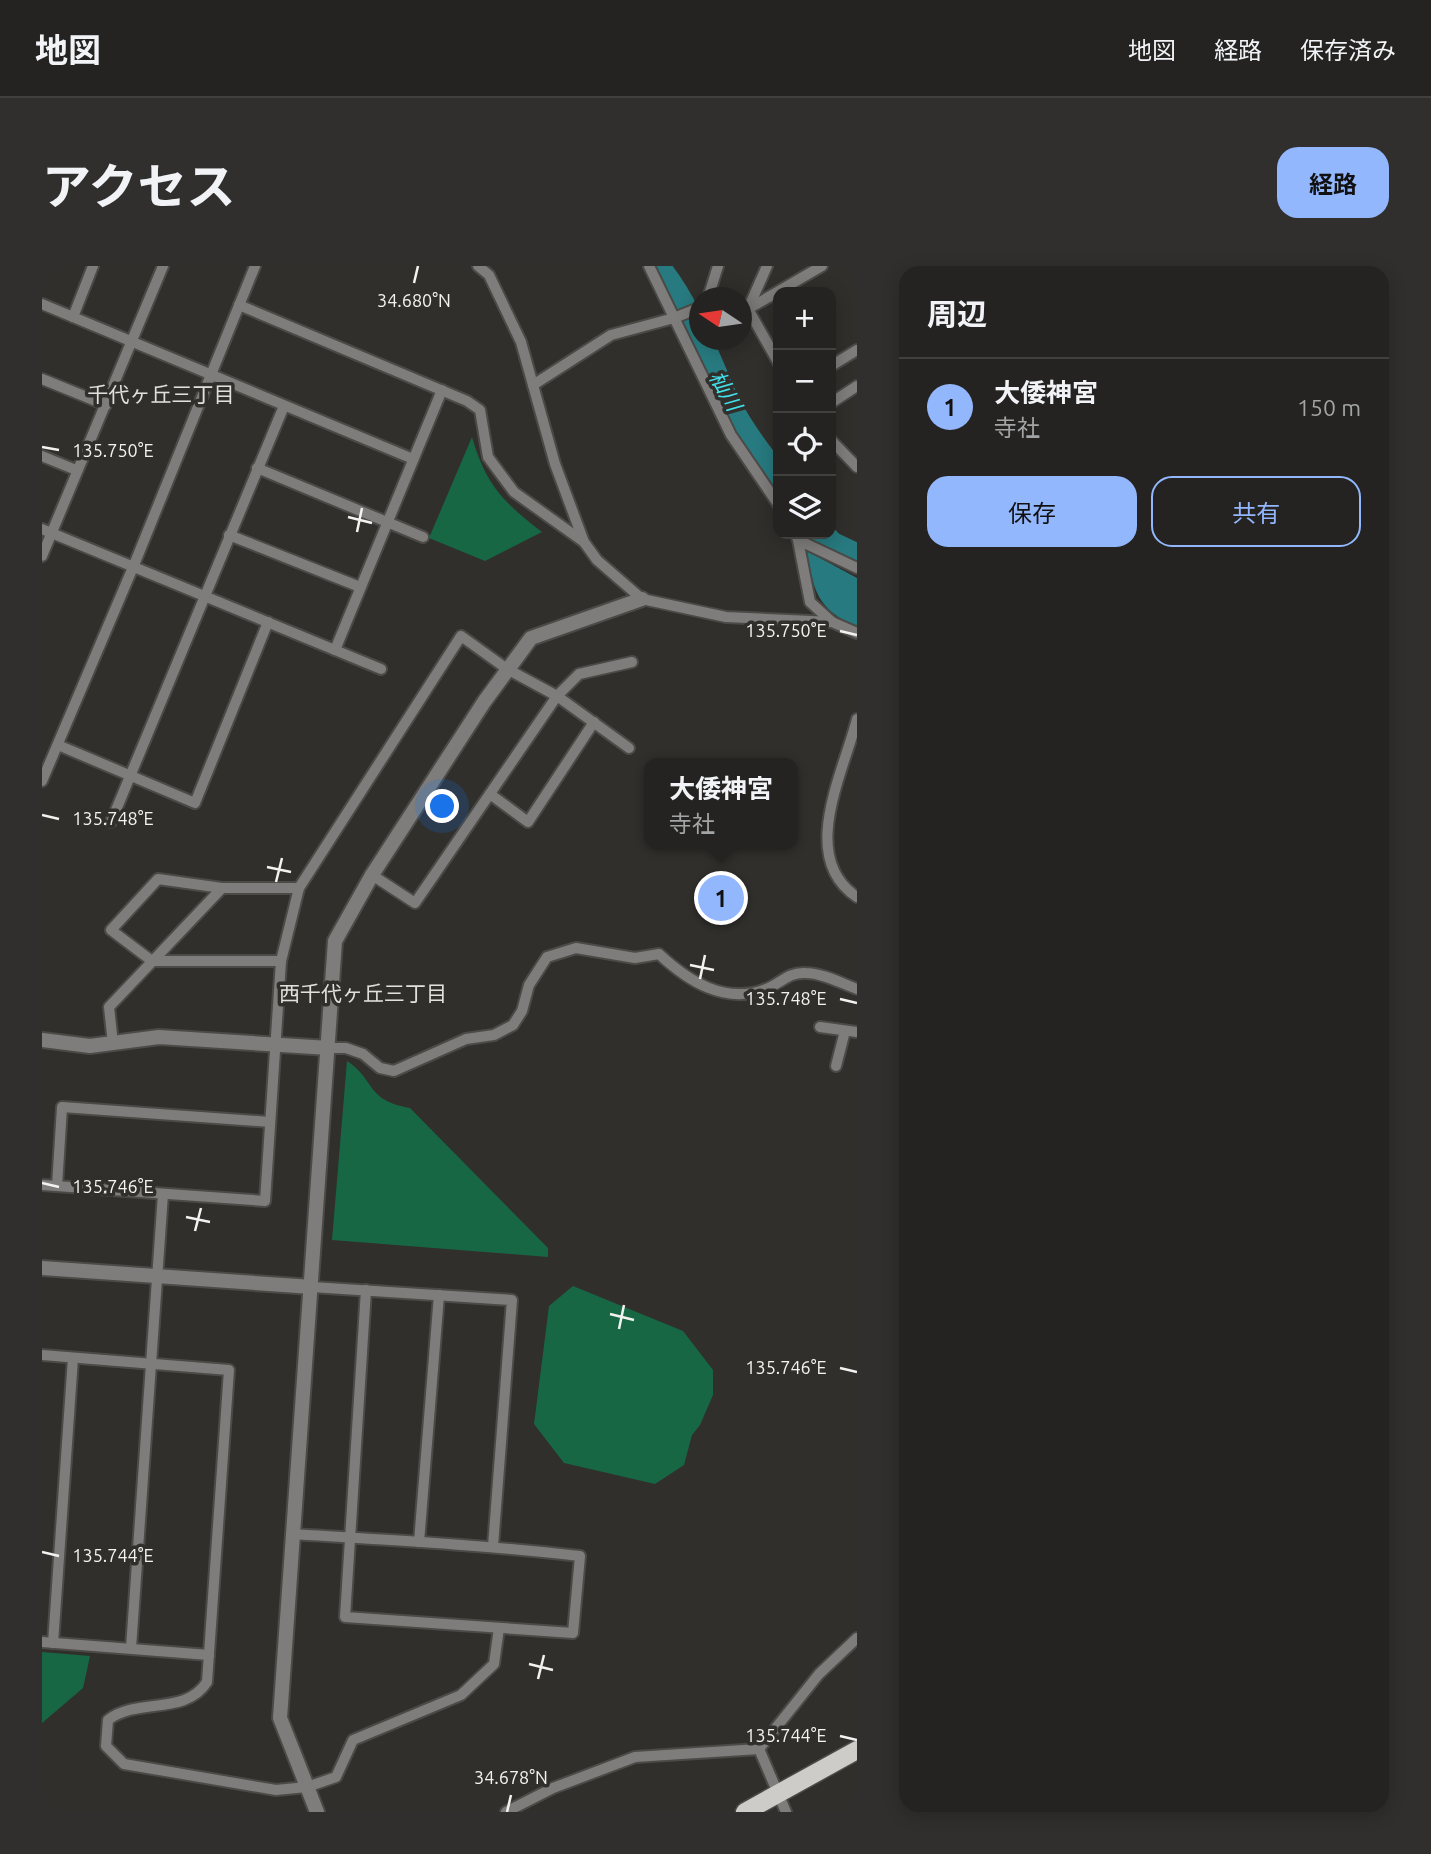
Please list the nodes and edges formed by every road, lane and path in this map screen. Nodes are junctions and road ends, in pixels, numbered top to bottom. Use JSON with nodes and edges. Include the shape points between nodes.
{"nodes":[{"id":1,"x":93,"y":266,"type":"edge"},
{"id":2,"x":163,"y":266,"type":"edge"},
{"id":3,"x":254,"y":266,"type":"edge"},
{"id":4,"x":478,"y":266,"type":"edge"},
{"id":5,"x":649,"y":266,"type":"edge"},
{"id":6,"x":718,"y":266,"type":"edge"},
{"id":7,"x":767,"y":266,"type":"edge"},
{"id":8,"x":822,"y":266,"type":"edge"},
{"id":9,"x":711,"y":287,"type":"edge"},
{"id":10,"x":752,"y":300,"type":"edge"},
{"id":11,"x":42,"y":304,"type":"edge"},
{"id":12,"x":239,"y":305,"type":"junction"},
{"id":13,"x":752,"y":307,"type":"edge"},
{"id":14,"x":689,"y":312,"type":"edge"},
{"id":15,"x":752,"y":316,"type":"edge"},
{"id":16,"x":72,"y":317,"type":"junction"},
{"id":17,"x":674,"y":318,"type":"junction"},
{"id":18,"x":131,"y":341,"type":"junction"},
{"id":19,"x":857,"y":350,"type":"edge"},
{"id":20,"x":773,"y":353,"type":"edge"},
{"id":21,"x":836,"y":363,"type":"edge"},
{"id":22,"x":210,"y":376,"type":"junction"},
{"id":23,"x":42,"y":379,"type":"edge"},
{"id":24,"x":533,"y":385,"type":"junction"},
{"id":25,"x":857,"y":386,"type":"edge"},
{"id":26,"x":442,"y":390,"type":"junction"},
{"id":27,"x":836,"y":400,"type":"edge"},
{"id":28,"x":106,"y":405,"type":"junction"},
{"id":29,"x":284,"y":406,"type":"junction"},
{"id":30,"x":836,"y":445,"type":"edge"},
{"id":31,"x":42,"y":456,"type":"edge"},
{"id":32,"x":413,"y":459,"type":"junction"},
{"id":33,"x":857,"y":467,"type":"edge"},
{"id":34,"x":257,"y":468,"type":"junction"},
{"id":35,"x":76,"y":470,"type":"junction"},
{"id":36,"x":773,"y":496,"type":"edge"},
{"id":37,"x":387,"y":523,"type":"junction"},
{"id":38,"x":47,"y":531,"type":"edge"},
{"id":39,"x":229,"y":535,"type":"junction"},
{"id":40,"x":423,"y":537,"type":"dead end"},
{"id":41,"x":797,"y":539,"type":"edge"},
{"id":42,"x":801,"y":539,"type":"edge"},
{"id":43,"x":584,"y":542,"type":"junction"},
{"id":44,"x":42,"y":556,"type":"edge"},
{"id":45,"x":134,"y":565,"type":"junction"},
{"id":46,"x":857,"y":568,"type":"edge"},
{"id":47,"x":360,"y":587,"type":"junction"},
{"id":48,"x":203,"y":594,"type":"junction"},
{"id":49,"x":642,"y":598,"type":"junction"},
{"id":50,"x":268,"y":622,"type":"junction"},
{"id":51,"x":832,"y":622,"type":"junction"},
{"id":52,"x":857,"y":633,"type":"edge"},
{"id":53,"x":335,"y":650,"type":"junction"},
{"id":54,"x":632,"y":662,"type":"dead end"},
{"id":55,"x":381,"y":669,"type":"dead end"},
{"id":56,"x":507,"y":669,"type":"junction"},
{"id":57,"x":557,"y":696,"type":"junction"},
{"id":58,"x":857,"y":719,"type":"edge"},
{"id":59,"x":594,"y":722,"type":"junction"},
{"id":60,"x":58,"y":745,"type":"junction"},
{"id":61,"x":629,"y":748,"type":"dead end"},
{"id":62,"x":129,"y":775,"type":"junction"},
{"id":63,"x":42,"y":781,"type":"edge"},
{"id":64,"x":490,"y":794,"type":"junction"},
{"id":65,"x":111,"y":822,"type":"dead end"},
{"id":66,"x":372,"y":875,"type":"junction"},
{"id":67,"x":222,"y":888,"type":"junction"},
{"id":68,"x":299,"y":888,"type":"junction"},
{"id":69,"x":857,"y":897,"type":"edge"},
{"id":70,"x":152,"y":961,"type":"junction"},
{"id":71,"x":281,"y":961,"type":"junction"},
{"id":72,"x":857,"y":989,"type":"edge"},
{"id":73,"x":820,"y":1027,"type":"dead end"},
{"id":74,"x":845,"y":1031,"type":"junction"},
{"id":75,"x":857,"y":1032,"type":"edge"},
{"id":76,"x":42,"y":1040,"type":"edge"},
{"id":77,"x":113,"y":1044,"type":"junction"},
{"id":78,"x":276,"y":1045,"type":"junction"},
{"id":79,"x":329,"y":1048,"type":"junction"},
{"id":80,"x":836,"y":1066,"type":"dead end"},
{"id":81,"x":270,"y":1122,"type":"junction"},
{"id":82,"x":42,"y":1185,"type":"edge"},
{"id":83,"x":57,"y":1186,"type":"junction"},
{"id":84,"x":163,"y":1194,"type":"junction"},
{"id":85,"x":42,"y":1268,"type":"edge"},
{"id":86,"x":157,"y":1276,"type":"junction"},
{"id":87,"x":312,"y":1287,"type":"junction"},
{"id":88,"x":366,"y":1290,"type":"junction"},
{"id":89,"x":439,"y":1295,"type":"junction"},
{"id":90,"x":42,"y":1355,"type":"edge"},
{"id":91,"x":73,"y":1358,"type":"junction"},
{"id":92,"x":151,"y":1363,"type":"junction"},
{"id":93,"x":292,"y":1534,"type":"junction"},
{"id":94,"x":350,"y":1538,"type":"junction"},
{"id":95,"x":419,"y":1542,"type":"junction"},
{"id":96,"x":493,"y":1546,"type":"junction"},
{"id":97,"x":499,"y":1628,"type":"junction"},
{"id":98,"x":857,"y":1639,"type":"edge"},
{"id":99,"x":47,"y":1642,"type":"edge"},
{"id":100,"x":131,"y":1648,"type":"junction"},
{"id":101,"x":209,"y":1655,"type":"junction"},
{"id":102,"x":759,"y":1749,"type":"junction"},
{"id":103,"x":857,"y":1750,"type":"edge"},
{"id":104,"x":307,"y":1787,"type":"junction"},
{"id":105,"x":780,"y":1791,"type":"junction"},
{"id":106,"x":317,"y":1812,"type":"edge"},
{"id":107,"x":506,"y":1812,"type":"edge"},
{"id":108,"x":745,"y":1812,"type":"edge"},
{"id":109,"x":786,"y":1812,"type":"edge"}],
"edges":[{"from":1,"to":16,"type":"street"},
{"from":2,"to":18,"type":"street"},
{"from":3,"to":12,"type":"street"},
{"from":4,"to":24,"type":"street","via":[[489,275],[521,342]]},
{"from":5,"to":17,"type":"street"},
{"from":6,"to":9,"type":"street"},
{"from":7,"to":10,"type":"street"},
{"from":8,"to":13,"type":"street"},
{"from":11,"to":16,"type":"street"},
{"from":12,"to":22,"type":"street"},
{"from":12,"to":26,"type":"street"},
{"from":14,"to":17,"type":"street"},
{"from":15,"to":20,"type":"street"},
{"from":16,"to":18,"type":"street"},
{"from":17,"to":24,"type":"street","via":[[611,335]]},
{"from":17,"to":36,"type":"street","via":[[731,435]]},
{"from":18,"to":22,"type":"street"},
{"from":18,"to":28,"type":"street"},
{"from":19,"to":21,"type":"street"},
{"from":22,"to":29,"type":"street"},
{"from":22,"to":45,"type":"street"},
{"from":23,"to":28,"type":"street"},
{"from":24,"to":43,"type":"street"},
{"from":25,"to":27,"type":"street"},
{"from":26,"to":32,"type":"street"},
{"from":26,"to":43,"type":"street","via":[[480,410],[488,457],[514,492]]},
{"from":28,"to":35,"type":"street"},
{"from":29,"to":32,"type":"street"},
{"from":29,"to":34,"type":"street"},
{"from":30,"to":33,"type":"street"},
{"from":31,"to":35,"type":"street"},
{"from":32,"to":37,"type":"street"},
{"from":34,"to":37,"type":"street"},
{"from":34,"to":39,"type":"street"},
{"from":35,"to":38,"type":"street"},
{"from":37,"to":40,"type":"street"},
{"from":37,"to":47,"type":"street"},
{"from":38,"to":44,"type":"street"},
{"from":38,"to":45,"type":"street"},
{"from":39,"to":47,"type":"street"},
{"from":39,"to":48,"type":"street"},
{"from":41,"to":51,"type":"street","via":[[810,602]]},
{"from":42,"to":46,"type":"street"},
{"from":43,"to":49,"type":"street","via":[[597,560]]},
{"from":45,"to":48,"type":"street"},
{"from":45,"to":60,"type":"street"},
{"from":47,"to":53,"type":"street"},
{"from":48,"to":50,"type":"street"},
{"from":48,"to":62,"type":"street"},
{"from":49,"to":51,"type":"street","via":[[726,617]]},
{"from":49,"to":56,"type":"street","via":[[531,638]]},
{"from":50,"to":53,"type":"street"},
{"from":50,"to":62,"type":"street","via":[[195,803]]},
{"from":51,"to":52,"type":"street"},
{"from":53,"to":55,"type":"street"},
{"from":54,"to":57,"type":"street","via":[[579,674]]},
{"from":56,"to":57,"type":"street"},
{"from":56,"to":66,"type":"street"},
{"from":56,"to":68,"type":"street","via":[[461,636]]},
{"from":57,"to":59,"type":"street"},
{"from":57,"to":64,"type":"street"},
{"from":58,"to":69,"type":"street","via":[[825,839],[828,862],[845,889]]},
{"from":59,"to":61,"type":"street"},
{"from":59,"to":64,"type":"street","via":[[528,822]]},
{"from":60,"to":62,"type":"street"},
{"from":60,"to":63,"type":"street"},
{"from":62,"to":65,"type":"street"},
{"from":64,"to":66,"type":"street","via":[[415,903]]},
{"from":66,"to":79,"type":"street","via":[[335,940]]},
{"from":67,"to":68,"type":"street"},
{"from":67,"to":70,"type":"street"},
{"from":67,"to":70,"type":"street","via":[[158,879],[111,930]]},
{"from":68,"to":71,"type":"street"},
{"from":70,"to":71,"type":"street"},
{"from":70,"to":77,"type":"street","via":[[109,1007]]},
{"from":71,"to":78,"type":"street"},
{"from":72,"to":79,"type":"street","via":[[805,973],[786,976],[769,989],[747,995],[710,990],[681,974],[659,954],[635,958],[576,948],[547,957],[529,985],[523,1011],[513,1025],[494,1035],[466,1039],[394,1070],[380,1068],[355,1051]]},
{"from":73,"to":74,"type":"street"},
{"from":74,"to":75,"type":"street"},
{"from":74,"to":80,"type":"street"},
{"from":76,"to":77,"type":"street"},
{"from":77,"to":78,"type":"street","via":[[159,1037]]},
{"from":78,"to":79,"type":"street"},
{"from":78,"to":81,"type":"street"},
{"from":79,"to":87,"type":"street"},
{"from":81,"to":83,"type":"street","via":[[62,1107]]},
{"from":81,"to":84,"type":"street","via":[[265,1200]]},
{"from":82,"to":83,"type":"street"},
{"from":83,"to":84,"type":"street"},
{"from":84,"to":86,"type":"street"},
{"from":85,"to":86,"type":"street"},
{"from":86,"to":87,"type":"street"},
{"from":86,"to":92,"type":"street"},
{"from":87,"to":88,"type":"street"},
{"from":87,"to":93,"type":"street"},
{"from":88,"to":89,"type":"street"},
{"from":88,"to":94,"type":"street"},
{"from":89,"to":95,"type":"street"},
{"from":89,"to":96,"type":"street","via":[[512,1300]]},
{"from":90,"to":91,"type":"street"},
{"from":91,"to":92,"type":"street"},
{"from":91,"to":99,"type":"street"},
{"from":92,"to":100,"type":"street"},
{"from":92,"to":101,"type":"street","via":[[229,1370]]},
{"from":93,"to":94,"type":"street"},
{"from":93,"to":104,"type":"street","via":[[279,1718]]},
{"from":94,"to":95,"type":"street"},
{"from":94,"to":97,"type":"street","via":[[345,1617]]},
{"from":95,"to":96,"type":"street"},
{"from":96,"to":97,"type":"street","via":[[580,1556],[573,1633]]},
{"from":97,"to":104,"type":"street","via":[[494,1664],[461,1695],[353,1740],[336,1777]]},
{"from":98,"to":102,"type":"street","via":[[819,1674]]},
{"from":99,"to":100,"type":"street"},
{"from":100,"to":101,"type":"street"},
{"from":101,"to":104,"type":"street","via":[[207,1682],[201,1692],[186,1701],[120,1711],[108,1720],[106,1746],[124,1764],[276,1790]]},
{"from":102,"to":105,"type":"street"},
{"from":102,"to":107,"type":"street","via":[[635,1758],[553,1788]]},
{"from":103,"to":105,"type":"main road"},
{"from":104,"to":106,"type":"street"},
{"from":105,"to":108,"type":"main road"},
{"from":105,"to":109,"type":"street"}]}
